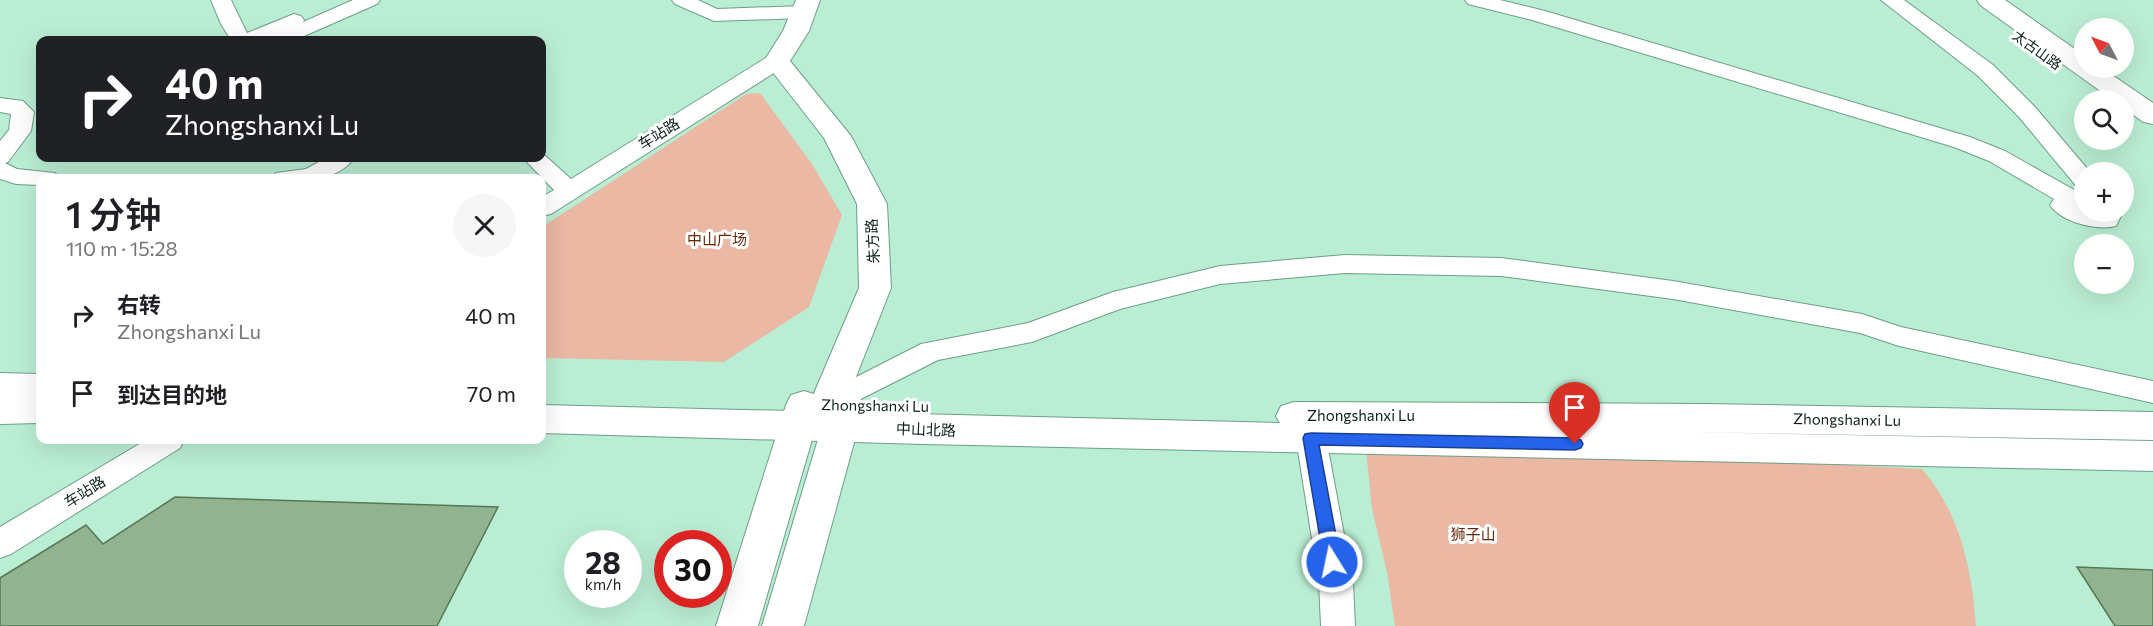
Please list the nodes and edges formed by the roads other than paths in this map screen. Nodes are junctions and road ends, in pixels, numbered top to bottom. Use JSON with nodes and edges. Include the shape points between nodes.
{"nodes":[{"id":1,"x":221,"y":0,"type":"edge"},
{"id":2,"x":339,"y":0,"type":"edge"},
{"id":3,"x":370,"y":0,"type":"edge"},
{"id":4,"x":682,"y":0,"type":"edge"},
{"id":5,"x":1475,"y":0,"type":"edge"},
{"id":6,"x":1891,"y":0,"type":"edge"},
{"id":7,"x":1968,"y":0,"type":"edge"},
{"id":8,"x":1989,"y":0,"type":"edge"},
{"id":9,"x":806,"y":6,"type":"edge"},
{"id":10,"x":238,"y":36,"type":"edge"},
{"id":11,"x":257,"y":36,"type":"edge"},
{"id":12,"x":288,"y":36,"type":"edge"},
{"id":13,"x":777,"y":61,"type":"junction"},
{"id":14,"x":2092,"y":90,"type":"edge"},
{"id":15,"x":0,"y":105,"type":"edge"},
{"id":16,"x":2153,"y":116,"type":"edge"},
{"id":17,"x":2134,"y":120,"type":"edge"},
{"id":18,"x":2153,"y":134,"type":"edge"},
{"id":19,"x":0,"y":157,"type":"edge"},
{"id":20,"x":336,"y":162,"type":"edge"},
{"id":21,"x":538,"y":162,"type":"edge"},
{"id":22,"x":0,"y":169,"type":"edge"},
{"id":23,"x":2074,"y":169,"type":"edge"},
{"id":24,"x":318,"y":174,"type":"edge"},
{"id":25,"x":36,"y":178,"type":"edge"},
{"id":26,"x":569,"y":191,"type":"junction"},
{"id":27,"x":2074,"y":200,"type":"edge"},
{"id":28,"x":2053,"y":201,"type":"dead end"},
{"id":29,"x":546,"y":205,"type":"edge"},
{"id":30,"x":2074,"y":211,"type":"edge"},
{"id":31,"x":0,"y":386,"type":"edge"},
{"id":32,"x":36,"y":387,"type":"edge"},
{"id":33,"x":2153,"y":392,"type":"edge"},
{"id":34,"x":551,"y":406,"type":"edge"},
{"id":35,"x":0,"y":410,"type":"edge"},
{"id":36,"x":36,"y":410,"type":"edge"},
{"id":37,"x":823,"y":413,"type":"junction"},
{"id":38,"x":2153,"y":426,"type":"edge"},
{"id":39,"x":1311,"y":438,"type":"junction"},
{"id":40,"x":162,"y":444,"type":"edge"},
{"id":41,"x":2153,"y":456,"type":"edge"},
{"id":42,"x":0,"y":544,"type":"edge"},
{"id":43,"x":737,"y":626,"type":"edge"},
{"id":44,"x":783,"y":626,"type":"edge"},
{"id":45,"x":1338,"y":626,"type":"edge"}],
"edges":[{"from":1,"to":10,"type":"street"},
{"from":2,"to":11,"type":"street"},
{"from":3,"to":12,"type":"street"},
{"from":4,"to":9,"type":"street","via":[[714,15]]},
{"from":5,"to":27,"type":"street","via":[[1538,15],[1962,142],[1997,156]]},
{"from":6,"to":23,"type":"street","via":[[1985,70],[2027,112]]},
{"from":7,"to":14,"type":"main road","name":"太古山路"},
{"from":8,"to":16,"type":"main road","name":"太古山路"},
{"from":9,"to":13,"type":"main road"},
{"from":13,"to":26,"type":"street","name":"车站路"},
{"from":13,"to":37,"type":"main road","name":"朱方路","via":[[837,136],[872,204],[875,288]]},
{"from":15,"to":19,"type":"street","via":[[15,106],[23,112],[20,131]]},
{"from":17,"to":18,"type":"main road"},
{"from":20,"to":24,"type":"street"},
{"from":21,"to":26,"type":"street"},
{"from":22,"to":25,"type":"street","via":[[17,177]]},
{"from":26,"to":29,"type":"street","name":"车站路"},
{"from":28,"to":30,"type":"street"},
{"from":31,"to":32,"type":"main road"},
{"from":33,"to":37,"type":"street","via":[[1899,336],[1862,324],[1673,290],[1501,267],[1345,264],[1220,275],[1113,301],[1032,332],[932,351]]},
{"from":34,"to":37,"type":"main road","name":"中山北路"},
{"from":35,"to":36,"type":"main road"},
{"from":37,"to":38,"type":"main road","name":"Zhongshanxi Lu","via":[[1695,418]]},
{"from":37,"to":39,"type":"main road","name":"中山北路"},
{"from":37,"to":43,"type":"main road","name":"朱方路"},
{"from":37,"to":44,"type":"main road","name":"朱方路"},
{"from":39,"to":41,"type":"main road","name":"Zhongshanxi Lu"},
{"from":39,"to":45,"type":"street","via":[[1336,583]]},
{"from":40,"to":42,"type":"street","name":"车站路"}]}
